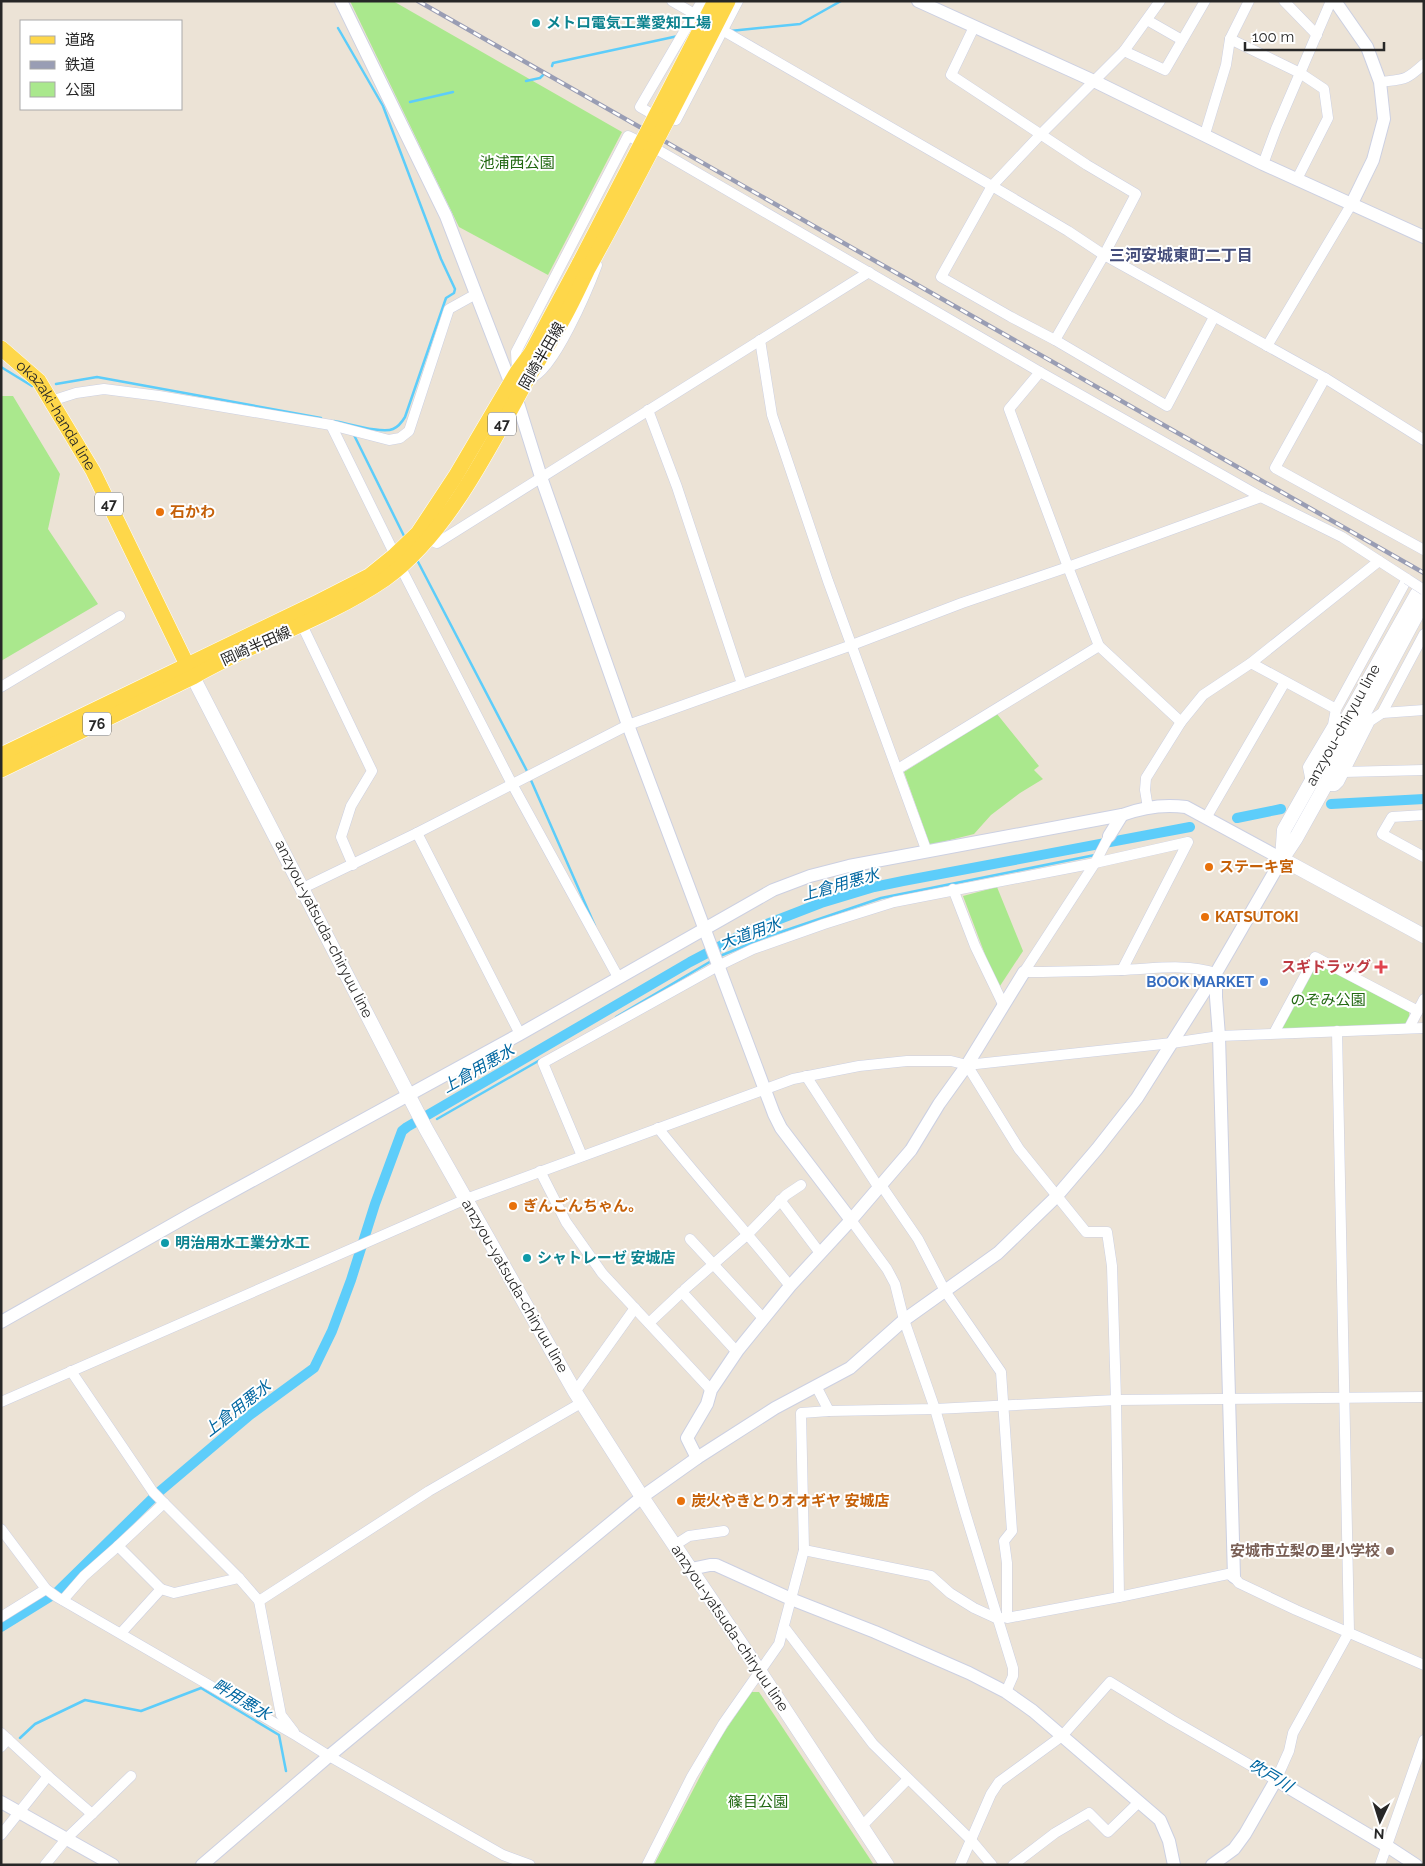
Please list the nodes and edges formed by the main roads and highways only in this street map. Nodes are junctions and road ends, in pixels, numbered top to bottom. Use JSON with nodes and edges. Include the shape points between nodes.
{"nodes":[{"id":1,"x":715,"y":1,"type":"edge"},
{"id":2,"x":728,"y":1,"type":"edge"},
{"id":3,"x":583,"y":266,"type":"junction"},
{"id":4,"x":1,"y":348,"type":"edge"},
{"id":5,"x":522,"y":376,"type":"junction"},
{"id":6,"x":398,"y":561,"type":"junction"},
{"id":7,"x":1421,"y":595,"type":"edge"},
{"id":8,"x":190,"y":671,"type":"junction"},
{"id":9,"x":1,"y":755,"type":"edge"},
{"id":10,"x":1,"y":770,"type":"edge"},
{"id":11,"x":1424,"y":936,"type":"edge"},
{"id":12,"x":887,"y":1865,"type":"edge"}],
"edges":[{"from":1,"to":3,"type":"main road","name":"岡崎半田線","number":"47","bridge":true},
{"from":2,"to":3,"type":"main road","name":"岡崎半田線","number":"47","bridge":true,"via":[[651,155]]},
{"from":3,"to":5,"type":"main road","name":"岡崎半田線","number":"47","via":[[559,327]]},
{"from":4,"to":8,"type":"main road","name":"okazaki-handa line","number":"47","via":[[39,381],[93,471]]},
{"from":5,"to":6,"type":"main road","name":"岡崎半田線","number":"47","via":[[510,386],[441,500]]},
{"from":5,"to":6,"type":"main road","name":"岡崎半田線","number":"47","via":[[517,400],[472,477],[413,556]]},
{"from":6,"to":8,"type":"main road","name":"岡崎半田線","number":"47"},
{"from":6,"to":8,"type":"main road","name":"岡崎半田線","number":"47","via":[[370,588],[302,625],[214,665]]},
{"from":7,"to":11,"type":"main road","name":"anzyou-chiryuu line","via":[[1318,784],[1296,838],[1282,859]]},
{"from":8,"to":9,"type":"main road","number":"76","via":[[110,701]]},
{"from":8,"to":10,"type":"main road","number":"76"},
{"from":8,"to":12,"type":"main road","name":"anzyou-yatsuda-chiryuu line","via":[[426,1129],[578,1397]]}]}
